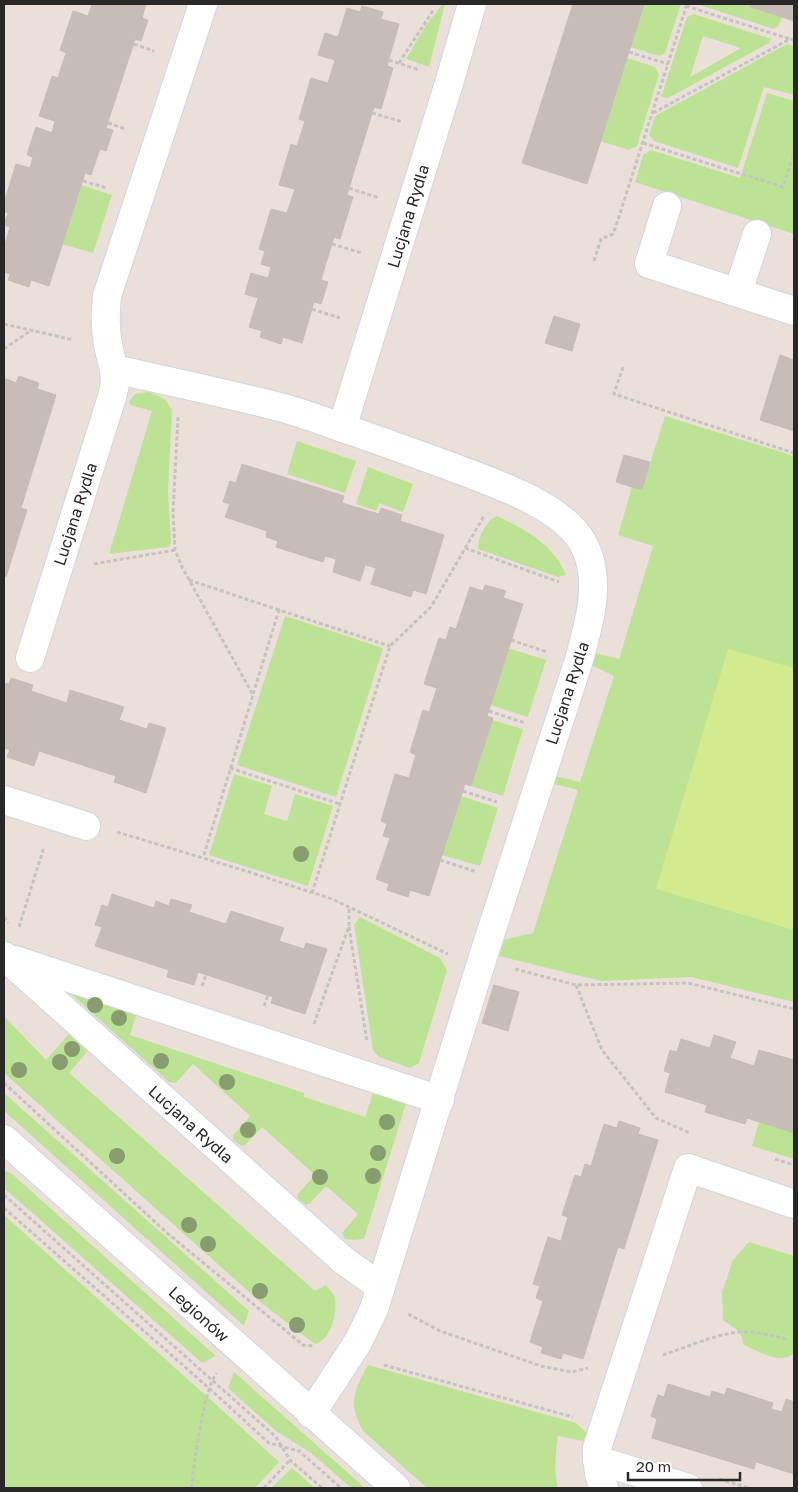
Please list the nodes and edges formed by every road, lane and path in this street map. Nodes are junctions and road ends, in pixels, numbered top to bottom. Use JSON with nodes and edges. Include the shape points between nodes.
{"nodes":[{"id":1,"x":202,"y":4,"type":"edge"},
{"id":2,"x":437,"y":4,"type":"edge"},
{"id":3,"x":472,"y":4,"type":"edge"},
{"id":4,"x":686,"y":5,"type":"edge"},
{"id":5,"x":792,"y":39,"type":"edge"},
{"id":6,"x":134,"y":44,"type":"dead end"},
{"id":7,"x":629,"y":52,"type":"dead end"},
{"id":8,"x":159,"y":53,"type":"dead end"},
{"id":9,"x":389,"y":60,"type":"dead end"},
{"id":10,"x":399,"y":63,"type":"junction"},
{"id":11,"x":668,"y":64,"type":"junction"},
{"id":12,"x":424,"y":71,"type":"dead end"},
{"id":13,"x":372,"y":113,"type":"dead end"},
{"id":14,"x":652,"y":113,"type":"junction"},
{"id":15,"x":108,"y":123,"type":"dead end"},
{"id":16,"x":408,"y":124,"type":"dead end"},
{"id":17,"x":134,"y":132,"type":"dead end"},
{"id":18,"x":643,"y":143,"type":"junction"},
{"id":19,"x":794,"y":152,"type":"edge"},
{"id":20,"x":83,"y":181,"type":"dead end"},
{"id":21,"x":349,"y":188,"type":"dead end"},
{"id":22,"x":115,"y":190,"type":"dead end"},
{"id":23,"x":384,"y":200,"type":"dead end"},
{"id":24,"x":667,"y":206,"type":"dead end"},
{"id":25,"x":757,"y":234,"type":"dead end"},
{"id":26,"x":332,"y":244,"type":"dead end"},
{"id":27,"x":368,"y":255,"type":"dead end"},
{"id":28,"x":594,"y":261,"type":"dead end"},
{"id":29,"x":738,"y":292,"type":"junction"},
{"id":30,"x":312,"y":309,"type":"dead end"},
{"id":31,"x":794,"y":311,"type":"edge"},
{"id":32,"x":347,"y":320,"type":"dead end"},
{"id":33,"x":4,"y":324,"type":"edge"},
{"id":34,"x":31,"y":330,"type":"junction"},
{"id":35,"x":4,"y":350,"type":"edge"},
{"id":36,"x":111,"y":358,"type":"junction"},
{"id":37,"x":623,"y":367,"type":"dead end"},
{"id":38,"x":180,"y":384,"type":"junction"},
{"id":39,"x":342,"y":428,"type":"junction"},
{"id":40,"x":794,"y":453,"type":"edge"},
{"id":41,"x":485,"y":515,"type":"dead end"},
{"id":42,"x":465,"y":548,"type":"junction"},
{"id":43,"x":175,"y":550,"type":"junction"},
{"id":44,"x":107,"y":561,"type":"dead end"},
{"id":45,"x":189,"y":580,"type":"junction"},
{"id":46,"x":562,"y":583,"type":"dead end"},
{"id":47,"x":279,"y":610,"type":"junction"},
{"id":48,"x":511,"y":640,"type":"dead end"},
{"id":49,"x":390,"y":646,"type":"junction"},
{"id":50,"x":552,"y":654,"type":"dead end"},
{"id":51,"x":30,"y":658,"type":"dead end"},
{"id":52,"x":253,"y":694,"type":"junction"},
{"id":53,"x":489,"y":711,"type":"dead end"},
{"id":54,"x":530,"y":725,"type":"dead end"},
{"id":55,"x":230,"y":768,"type":"junction"},
{"id":56,"x":463,"y":791,"type":"dead end"},
{"id":57,"x":4,"y":800,"type":"edge"},
{"id":58,"x":340,"y":804,"type":"junction"},
{"id":59,"x":505,"y":804,"type":"dead end"},
{"id":60,"x":54,"y":816,"type":"junction"},
{"id":61,"x":86,"y":826,"type":"dead end"},
{"id":62,"x":116,"y":832,"type":"dead end"},
{"id":63,"x":203,"y":858,"type":"junction"},
{"id":64,"x":440,"y":860,"type":"dead end"},
{"id":65,"x":482,"y":873,"type":"dead end"},
{"id":66,"x":312,"y":893,"type":"junction"},
{"id":67,"x":349,"y":908,"type":"junction"},
{"id":68,"x":349,"y":926,"type":"junction"},
{"id":69,"x":8,"y":949,"type":"edge"},
{"id":70,"x":482,"y":960,"type":"junction"},
{"id":71,"x":576,"y":986,"type":"junction"},
{"id":72,"x":794,"y":1009,"type":"edge"},
{"id":73,"x":312,"y":1031,"type":"dead end"},
{"id":74,"x":368,"y":1050,"type":"dead end"},
{"id":75,"x":4,"y":1083,"type":"edge"},
{"id":76,"x":440,"y":1100,"type":"junction"},
{"id":77,"x":690,"y":1133,"type":"dead end"},
{"id":78,"x":4,"y":1139,"type":"edge"},
{"id":79,"x":766,"y":1156,"type":"dead end"},
{"id":80,"x":794,"y":1165,"type":"edge"},
{"id":81,"x":4,"y":1195,"type":"edge"},
{"id":82,"x":794,"y":1204,"type":"edge"},
{"id":83,"x":4,"y":1208,"type":"edge"},
{"id":84,"x":381,"y":1287,"type":"junction"},
{"id":85,"x":786,"y":1339,"type":"dead end"},
{"id":86,"x":303,"y":1345,"type":"dead end"},
{"id":87,"x":348,"y":1359,"type":"junction"},
{"id":88,"x":622,"y":1369,"type":"junction"},
{"id":89,"x":212,"y":1378,"type":"junction"},
{"id":90,"x":210,"y":1389,"type":"junction"},
{"id":91,"x":312,"y":1414,"type":"junction"},
{"id":92,"x":579,"y":1418,"type":"dead end"},
{"id":93,"x":283,"y":1447,"type":"junction"},
{"id":94,"x":290,"y":1460,"type":"junction"},
{"id":95,"x":597,"y":1460,"type":"junction"},
{"id":96,"x":192,"y":1488,"type":"edge"},
{"id":97,"x":264,"y":1488,"type":"edge"},
{"id":98,"x":322,"y":1488,"type":"edge"},
{"id":99,"x":341,"y":1488,"type":"edge"},
{"id":100,"x":396,"y":1488,"type":"edge"},
{"id":101,"x":604,"y":1488,"type":"edge"},
{"id":102,"x":688,"y":1488,"type":"edge"}],
"edges":[{"from":1,"to":36,"type":"street","name":"Lucjana Rydla","via":[[107,296],[105,333]]},
{"from":2,"to":10,"type":"path"},
{"from":3,"to":39,"type":"street","name":"Lucjana Rydla"},
{"from":4,"to":5,"type":"path"},
{"from":4,"to":11,"type":"path"},
{"from":5,"to":14,"type":"path"},
{"from":6,"to":8,"type":"path"},
{"from":7,"to":11,"type":"path"},
{"from":9,"to":10,"type":"path"},
{"from":10,"to":12,"type":"path"},
{"from":11,"to":14,"type":"path"},
{"from":13,"to":16,"type":"path"},
{"from":14,"to":18,"type":"path"},
{"from":15,"to":17,"type":"path"},
{"from":18,"to":19,"type":"path","via":[[783,187]]},
{"from":18,"to":28,"type":"path","via":[[613,234],[601,239]]},
{"from":20,"to":22,"type":"path"},
{"from":21,"to":23,"type":"path"},
{"from":24,"to":29,"type":"street","via":[[649,264]]},
{"from":25,"to":29,"type":"street"},
{"from":26,"to":27,"type":"path"},
{"from":29,"to":31,"type":"street"},
{"from":30,"to":32,"type":"path"},
{"from":33,"to":34,"type":"path"},
{"from":34,"to":35,"type":"path"},
{"from":34,"to":36,"type":"path"},
{"from":36,"to":38,"type":"street","name":"Lucjana Rydla"},
{"from":36,"to":51,"type":"street","name":"Lucjana Rydla","via":[[115,384],[112,397]]},
{"from":37,"to":40,"type":"path","via":[[614,394]]},
{"from":38,"to":39,"type":"street","name":"Lucjana Rydla","via":[[288,410]]},
{"from":38,"to":43,"type":"path","via":[[173,512]]},
{"from":39,"to":70,"type":"street","name":"Lucjana Rydla","via":[[483,479],[533,501],[574,532],[591,564],[593,595],[588,628]]},
{"from":41,"to":42,"type":"path"},
{"from":42,"to":46,"type":"path"},
{"from":42,"to":49,"type":"path","via":[[431,607]]},
{"from":43,"to":44,"type":"path"},
{"from":43,"to":45,"type":"path"},
{"from":45,"to":47,"type":"path"},
{"from":45,"to":52,"type":"path"},
{"from":47,"to":49,"type":"path"},
{"from":47,"to":52,"type":"path"},
{"from":48,"to":50,"type":"path"},
{"from":49,"to":58,"type":"path"},
{"from":52,"to":55,"type":"path"},
{"from":53,"to":54,"type":"path"},
{"from":55,"to":58,"type":"path"},
{"from":55,"to":63,"type":"path"},
{"from":56,"to":59,"type":"path"},
{"from":57,"to":60,"type":"street"},
{"from":58,"to":66,"type":"path"},
{"from":60,"to":61,"type":"street"},
{"from":60,"to":69,"type":"path"},
{"from":62,"to":63,"type":"path"},
{"from":63,"to":66,"type":"path"},
{"from":64,"to":65,"type":"path"},
{"from":66,"to":67,"type":"path"},
{"from":67,"to":68,"type":"path"},
{"from":67,"to":70,"type":"path","via":[[456,957]]},
{"from":68,"to":73,"type":"path"},
{"from":68,"to":74,"type":"path"},
{"from":69,"to":76,"type":"street"},
{"from":69,"to":84,"type":"street","name":"Lucjana Rydla","via":[[343,1260]]},
{"from":70,"to":71,"type":"path"},
{"from":70,"to":76,"type":"street","name":"Lucjana Rydla"},
{"from":71,"to":72,"type":"path","via":[[688,984]]},
{"from":71,"to":77,"type":"path","via":[[602,1050],[656,1118]]},
{"from":75,"to":86,"type":"path","via":[[166,1232]]},
{"from":76,"to":84,"type":"street","name":"Lucjana Rydla"},
{"from":78,"to":91,"type":"street","name":"Legionów"},
{"from":79,"to":80,"type":"path"},
{"from":81,"to":89,"type":"path"},
{"from":82,"to":88,"type":"street","via":[[688,1168]]},
{"from":83,"to":90,"type":"path"},
{"from":84,"to":87,"type":"street","name":"Lucjana Rydla","via":[[374,1309]]},
{"from":84,"to":88,"type":"path","via":[[410,1316],[440,1331],[541,1366],[571,1372],[596,1366]]},
{"from":85,"to":88,"type":"path","via":[[740,1332]]},
{"from":87,"to":91,"type":"street","name":"Lucjana Rydla"},
{"from":87,"to":92,"type":"path","via":[[373,1361]]},
{"from":88,"to":95,"type":"street","via":[[600,1437]]},
{"from":89,"to":90,"type":"path"},
{"from":89,"to":93,"type":"path"},
{"from":90,"to":93,"type":"path","via":[[269,1443]]},
{"from":90,"to":96,"type":"path","via":[[201,1424]]},
{"from":91,"to":100,"type":"street","name":"Legionów"},
{"from":93,"to":94,"type":"path"},
{"from":93,"to":99,"type":"path","via":[[299,1451]]},
{"from":94,"to":97,"type":"path"},
{"from":94,"to":98,"type":"path"},
{"from":95,"to":101,"type":"street"},
{"from":95,"to":102,"type":"street"}]}
